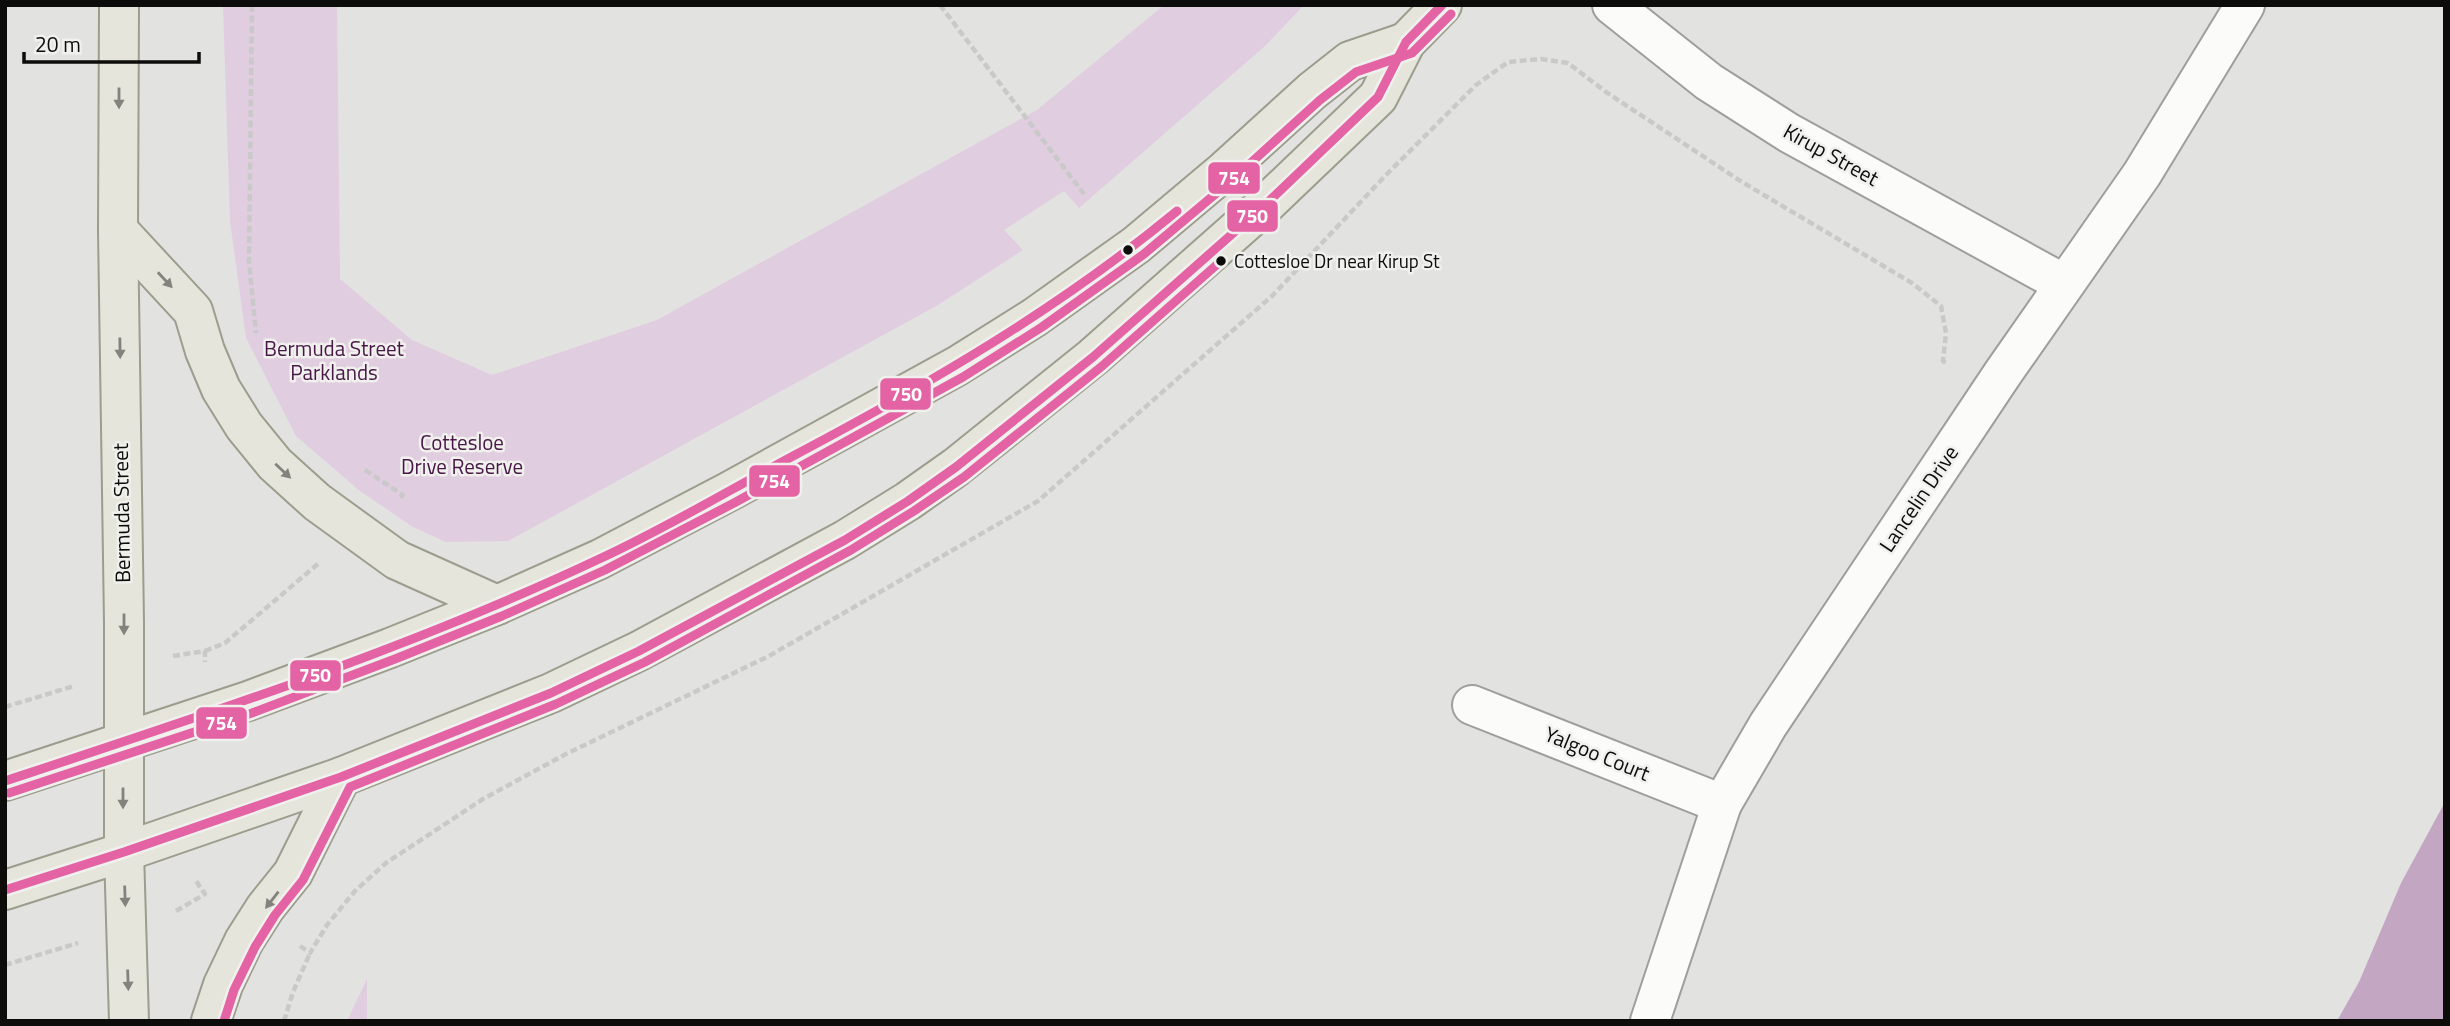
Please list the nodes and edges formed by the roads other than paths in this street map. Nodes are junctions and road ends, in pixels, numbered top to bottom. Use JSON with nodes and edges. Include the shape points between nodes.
{"nodes":[{"id":1,"x":119,"y":5,"type":"edge"},
{"id":2,"x":1442,"y":5,"type":"edge"},
{"id":3,"x":1612,"y":5,"type":"edge"},
{"id":4,"x":2245,"y":5,"type":"edge"},
{"id":5,"x":1406,"y":42,"type":"junction"},
{"id":6,"x":118,"y":230,"type":"junction"},
{"id":7,"x":2064,"y":284,"type":"junction"},
{"id":8,"x":497,"y":605,"type":"junction"},
{"id":9,"x":1472,"y":705,"type":"dead end"},
{"id":10,"x":123,"y":743,"type":"junction"},
{"id":11,"x":341,"y":777,"type":"junction"},
{"id":12,"x":5,"y":781,"type":"edge"},
{"id":13,"x":1722,"y":804,"type":"junction"},
{"id":14,"x":124,"y":852,"type":"junction"},
{"id":15,"x":5,"y":890,"type":"edge"},
{"id":16,"x":129,"y":1021,"type":"edge"},
{"id":17,"x":211,"y":1021,"type":"edge"},
{"id":18,"x":1650,"y":1021,"type":"edge"}],
"edges":[{"from":1,"to":6,"type":"main road","name":"Bermuda Street","one_way":true},
{"from":2,"to":5,"type":"main road"},
{"from":3,"to":7,"type":"street","name":"Kirup Street","via":[[1709,82],[1789,133]]},
{"from":4,"to":7,"type":"street","name":"Lancelin Drive","via":[[2142,174]]},
{"from":5,"to":8,"type":"main road","via":[[1350,61],[1136,245],[957,366],[600,559]]},
{"from":5,"to":11,"type":"main road","via":[[1378,97],[1266,204],[1093,357],[908,501],[639,651],[551,693]]},
{"from":6,"to":8,"type":"main road","one_way":true,"via":[[193,311],[220,389],[275,464],[317,502],[397,560]]},
{"from":6,"to":10,"type":"main road","name":"Bermuda Street","one_way":true},
{"from":7,"to":13,"type":"street","name":"Lancelin Drive","via":[[1768,725]]},
{"from":8,"to":10,"type":"main road","via":[[261,696]]},
{"from":9,"to":13,"type":"street","name":"Yalgoo Court"},
{"from":10,"to":12,"type":"main road"},
{"from":10,"to":14,"type":"main road","name":"Bermuda Street","one_way":true},
{"from":11,"to":14,"type":"main road"},
{"from":11,"to":17,"type":"main road","one_way":true,"via":[[293,873],[244,941]]},
{"from":13,"to":18,"type":"street","name":"Lancelin Drive"},
{"from":14,"to":15,"type":"main road"},
{"from":14,"to":16,"type":"main road","name":"Bermuda Street","one_way":true}]}
